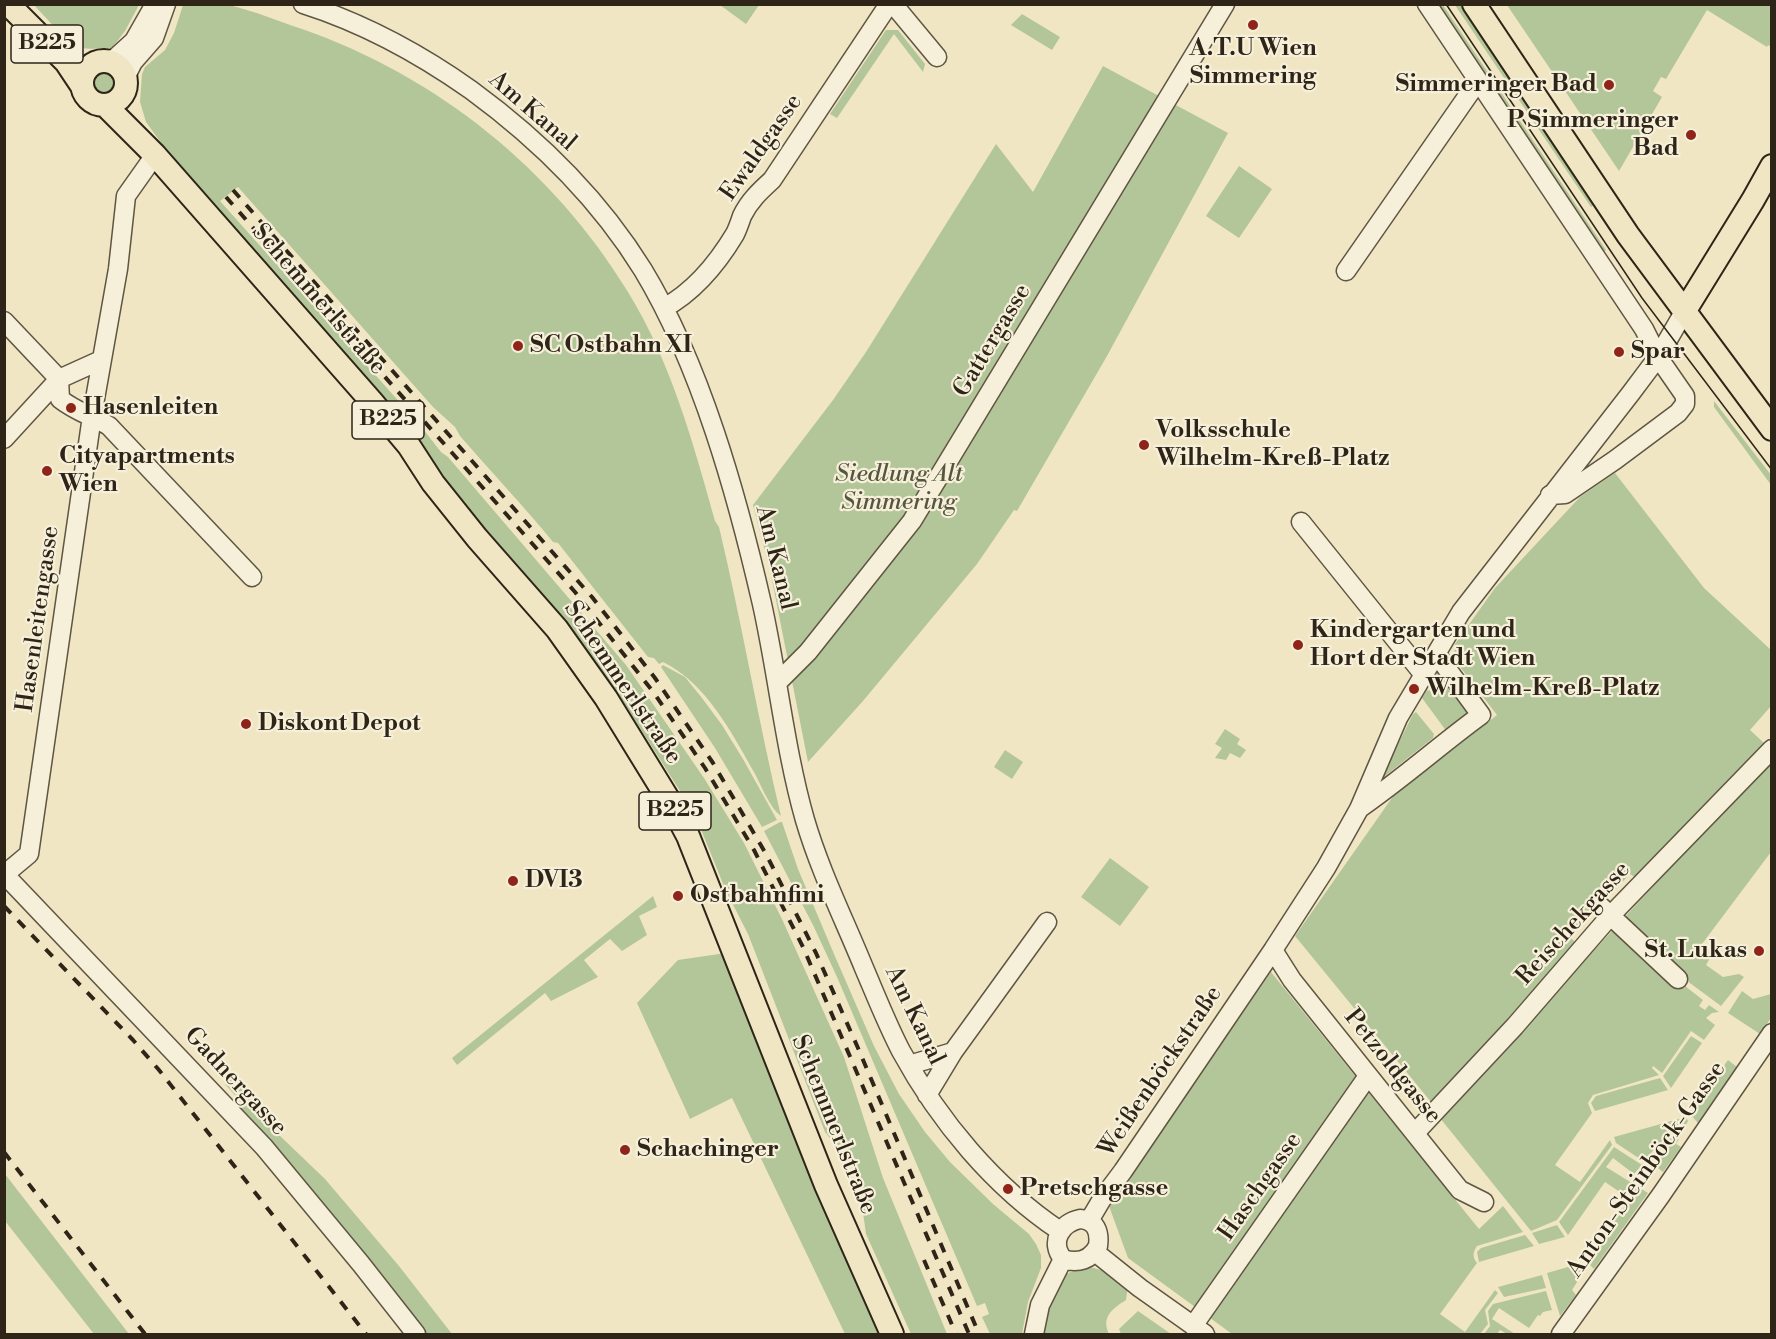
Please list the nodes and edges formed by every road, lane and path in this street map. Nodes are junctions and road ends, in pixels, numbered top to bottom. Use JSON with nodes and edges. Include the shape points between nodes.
{"nodes":[{"id":1,"x":26,"y":4,"type":"edge"},
{"id":2,"x":155,"y":4,"type":"edge"},
{"id":3,"x":166,"y":4,"type":"edge"},
{"id":4,"x":303,"y":4,"type":"edge"},
{"id":5,"x":891,"y":4,"type":"edge"},
{"id":6,"x":1225,"y":4,"type":"edge"},
{"id":7,"x":1427,"y":4,"type":"edge"},
{"id":8,"x":1474,"y":4,"type":"edge"},
{"id":9,"x":6,"y":5,"type":"edge"},
{"id":10,"x":937,"y":57,"type":"dead end"},
{"id":11,"x":112,"y":81,"type":"junction"},
{"id":12,"x":1478,"y":81,"type":"junction"},
{"id":13,"x":155,"y":155,"type":"junction"},
{"id":14,"x":1770,"y":174,"type":"edge"},
{"id":15,"x":1346,"y":271,"type":"dead end"},
{"id":16,"x":664,"y":308,"type":"junction"},
{"id":17,"x":1684,"y":312,"type":"junction"},
{"id":18,"x":4,"y":321,"type":"edge"},
{"id":19,"x":1658,"y":357,"type":"junction"},
{"id":20,"x":101,"y":360,"type":"junction"},
{"id":21,"x":59,"y":379,"type":"junction"},
{"id":22,"x":92,"y":416,"type":"junction"},
{"id":23,"x":1772,"y":429,"type":"edge"},
{"id":24,"x":1598,"y":435,"type":"junction"},
{"id":25,"x":4,"y":439,"type":"edge"},
{"id":26,"x":1615,"y":460,"type":"junction"},
{"id":27,"x":1550,"y":495,"type":"junction"},
{"id":28,"x":1301,"y":522,"type":"dead end"},
{"id":29,"x":252,"y":577,"type":"dead end"},
{"id":30,"x":1437,"y":655,"type":"junction"},
{"id":31,"x":1424,"y":675,"type":"junction"},
{"id":32,"x":777,"y":683,"type":"junction"},
{"id":33,"x":1772,"y":749,"type":"edge"},
{"id":34,"x":1359,"y":809,"type":"junction"},
{"id":35,"x":5,"y":874,"type":"edge"},
{"id":36,"x":1605,"y":910,"type":"junction"},
{"id":37,"x":1047,"y":922,"type":"dead end"},
{"id":38,"x":1273,"y":950,"type":"junction"},
{"id":39,"x":1678,"y":979,"type":"dead end"},
{"id":40,"x":1772,"y":1033,"type":"edge"},
{"id":41,"x":953,"y":1052,"type":"junction"},
{"id":42,"x":909,"y":1065,"type":"junction"},
{"id":43,"x":1368,"y":1076,"type":"junction"},
{"id":44,"x":927,"y":1095,"type":"junction"},
{"id":45,"x":1415,"y":1133,"type":"junction"},
{"id":46,"x":1484,"y":1203,"type":"dead end"},
{"id":47,"x":1089,"y":1221,"type":"junction"},
{"id":48,"x":1060,"y":1231,"type":"junction"},
{"id":49,"x":1095,"y":1252,"type":"junction"},
{"id":50,"x":1063,"y":1259,"type":"junction"},
{"id":51,"x":1199,"y":1330,"type":"edge"},
{"id":52,"x":416,"y":1335,"type":"edge"},
{"id":53,"x":892,"y":1335,"type":"edge"},
{"id":54,"x":1034,"y":1335,"type":"edge"},
{"id":55,"x":1561,"y":1335,"type":"edge"}],
"edges":[{"from":1,"to":11,"type":"main road","number":"B225","via":[[63,44]]},
{"from":2,"to":11,"type":"street"},
{"from":3,"to":11,"type":"street","via":[[154,38]]},
{"from":4,"to":16,"type":"street","name":"Am Kanal","via":[[404,48],[511,121],[601,210]]},
{"from":5,"to":10,"type":"street"},
{"from":5,"to":16,"type":"street","name":"Ewaldgasse","via":[[772,180],[753,198],[736,232],[704,277],[681,299]]},
{"from":6,"to":32,"type":"street","name":"Gattergasse","via":[[912,521],[808,652]]},
{"from":7,"to":12,"type":"street"},
{"from":8,"to":17,"type":"main road"},
{"from":9,"to":11,"type":"main road","number":"B225","via":[[66,62],[82,86],[85,71]]},
{"from":11,"to":13,"type":"main road","name":"Schemmerlstraße","number":"B225"},
{"from":12,"to":15,"type":"street"},
{"from":12,"to":19,"type":"street"},
{"from":13,"to":20,"type":"street","name":"Hasenleitengasse","via":[[126,196],[118,269]]},
{"from":13,"to":53,"type":"main road","name":"Schemmerlstraße","number":"B225","via":[[388,420],[477,538],[556,629],[606,698],[688,836],[826,1185]]},
{"from":14,"to":17,"type":"main road"},
{"from":16,"to":32,"type":"street","name":"Am Kanal","via":[[701,395],[738,508]]},
{"from":17,"to":19,"type":"street"},
{"from":17,"to":23,"type":"main road"},
{"from":18,"to":21,"type":"street"},
{"from":19,"to":24,"type":"street"},
{"from":19,"to":26,"type":"street","via":[[1685,396],[1685,404]]},
{"from":20,"to":21,"type":"street"},
{"from":20,"to":22,"type":"street","name":"Hasenleitengasse"},
{"from":21,"to":22,"type":"street","via":[[60,399]]},
{"from":21,"to":25,"type":"street"},
{"from":22,"to":29,"type":"street","via":[[109,426]]},
{"from":22,"to":35,"type":"street","name":"Hasenleitengasse","via":[[29,854]]},
{"from":24,"to":26,"type":"street"},
{"from":24,"to":27,"type":"street"},
{"from":26,"to":27,"type":"street","via":[[1565,494]]},
{"from":27,"to":30,"type":"street","via":[[1461,612]]},
{"from":28,"to":31,"type":"street"},
{"from":30,"to":31,"type":"street"},
{"from":30,"to":34,"type":"street","via":[[1481,715]]},
{"from":31,"to":34,"type":"street","via":[[1398,718]]},
{"from":32,"to":42,"type":"street","name":"Am Kanal","via":[[812,840],[882,1011]]},
{"from":33,"to":36,"type":"street","name":"Reischekgasse"},
{"from":34,"to":38,"type":"street"},
{"from":35,"to":52,"type":"street","name":"Gadnergasse","via":[[264,1147]]},
{"from":36,"to":39,"type":"street"},
{"from":36,"to":45,"type":"street","name":"Reischekgasse","via":[[1515,1026]]},
{"from":37,"to":41,"type":"street"},
{"from":38,"to":43,"type":"street","name":"Petzoldgasse"},
{"from":38,"to":47,"type":"street","name":"Weißenböckstraße"},
{"from":40,"to":55,"type":"street","name":"Anton-Steinböck-Gasse"},
{"from":41,"to":42,"type":"street"},
{"from":41,"to":44,"type":"street"},
{"from":42,"to":44,"type":"street","name":"Am Kanal"},
{"from":43,"to":45,"type":"street","name":"Petzoldgasse"},
{"from":43,"to":51,"type":"street","name":"Haschgasse"},
{"from":44,"to":48,"type":"street","name":"Am Kanal","via":[[996,1177],[1034,1213]]},
{"from":45,"to":46,"type":"street","name":"Petzoldgasse","via":[[1460,1190]]},
{"from":47,"to":48,"type":"street","via":[[1073,1221]]},
{"from":47,"to":49,"type":"street","via":[[1099,1236]]},
{"from":48,"to":50,"type":"street","via":[[1057,1250]]},
{"from":49,"to":50,"type":"street","via":[[1080,1261]]},
{"from":49,"to":51,"type":"street"},
{"from":50,"to":54,"type":"street","via":[[1040,1305]]}]}
